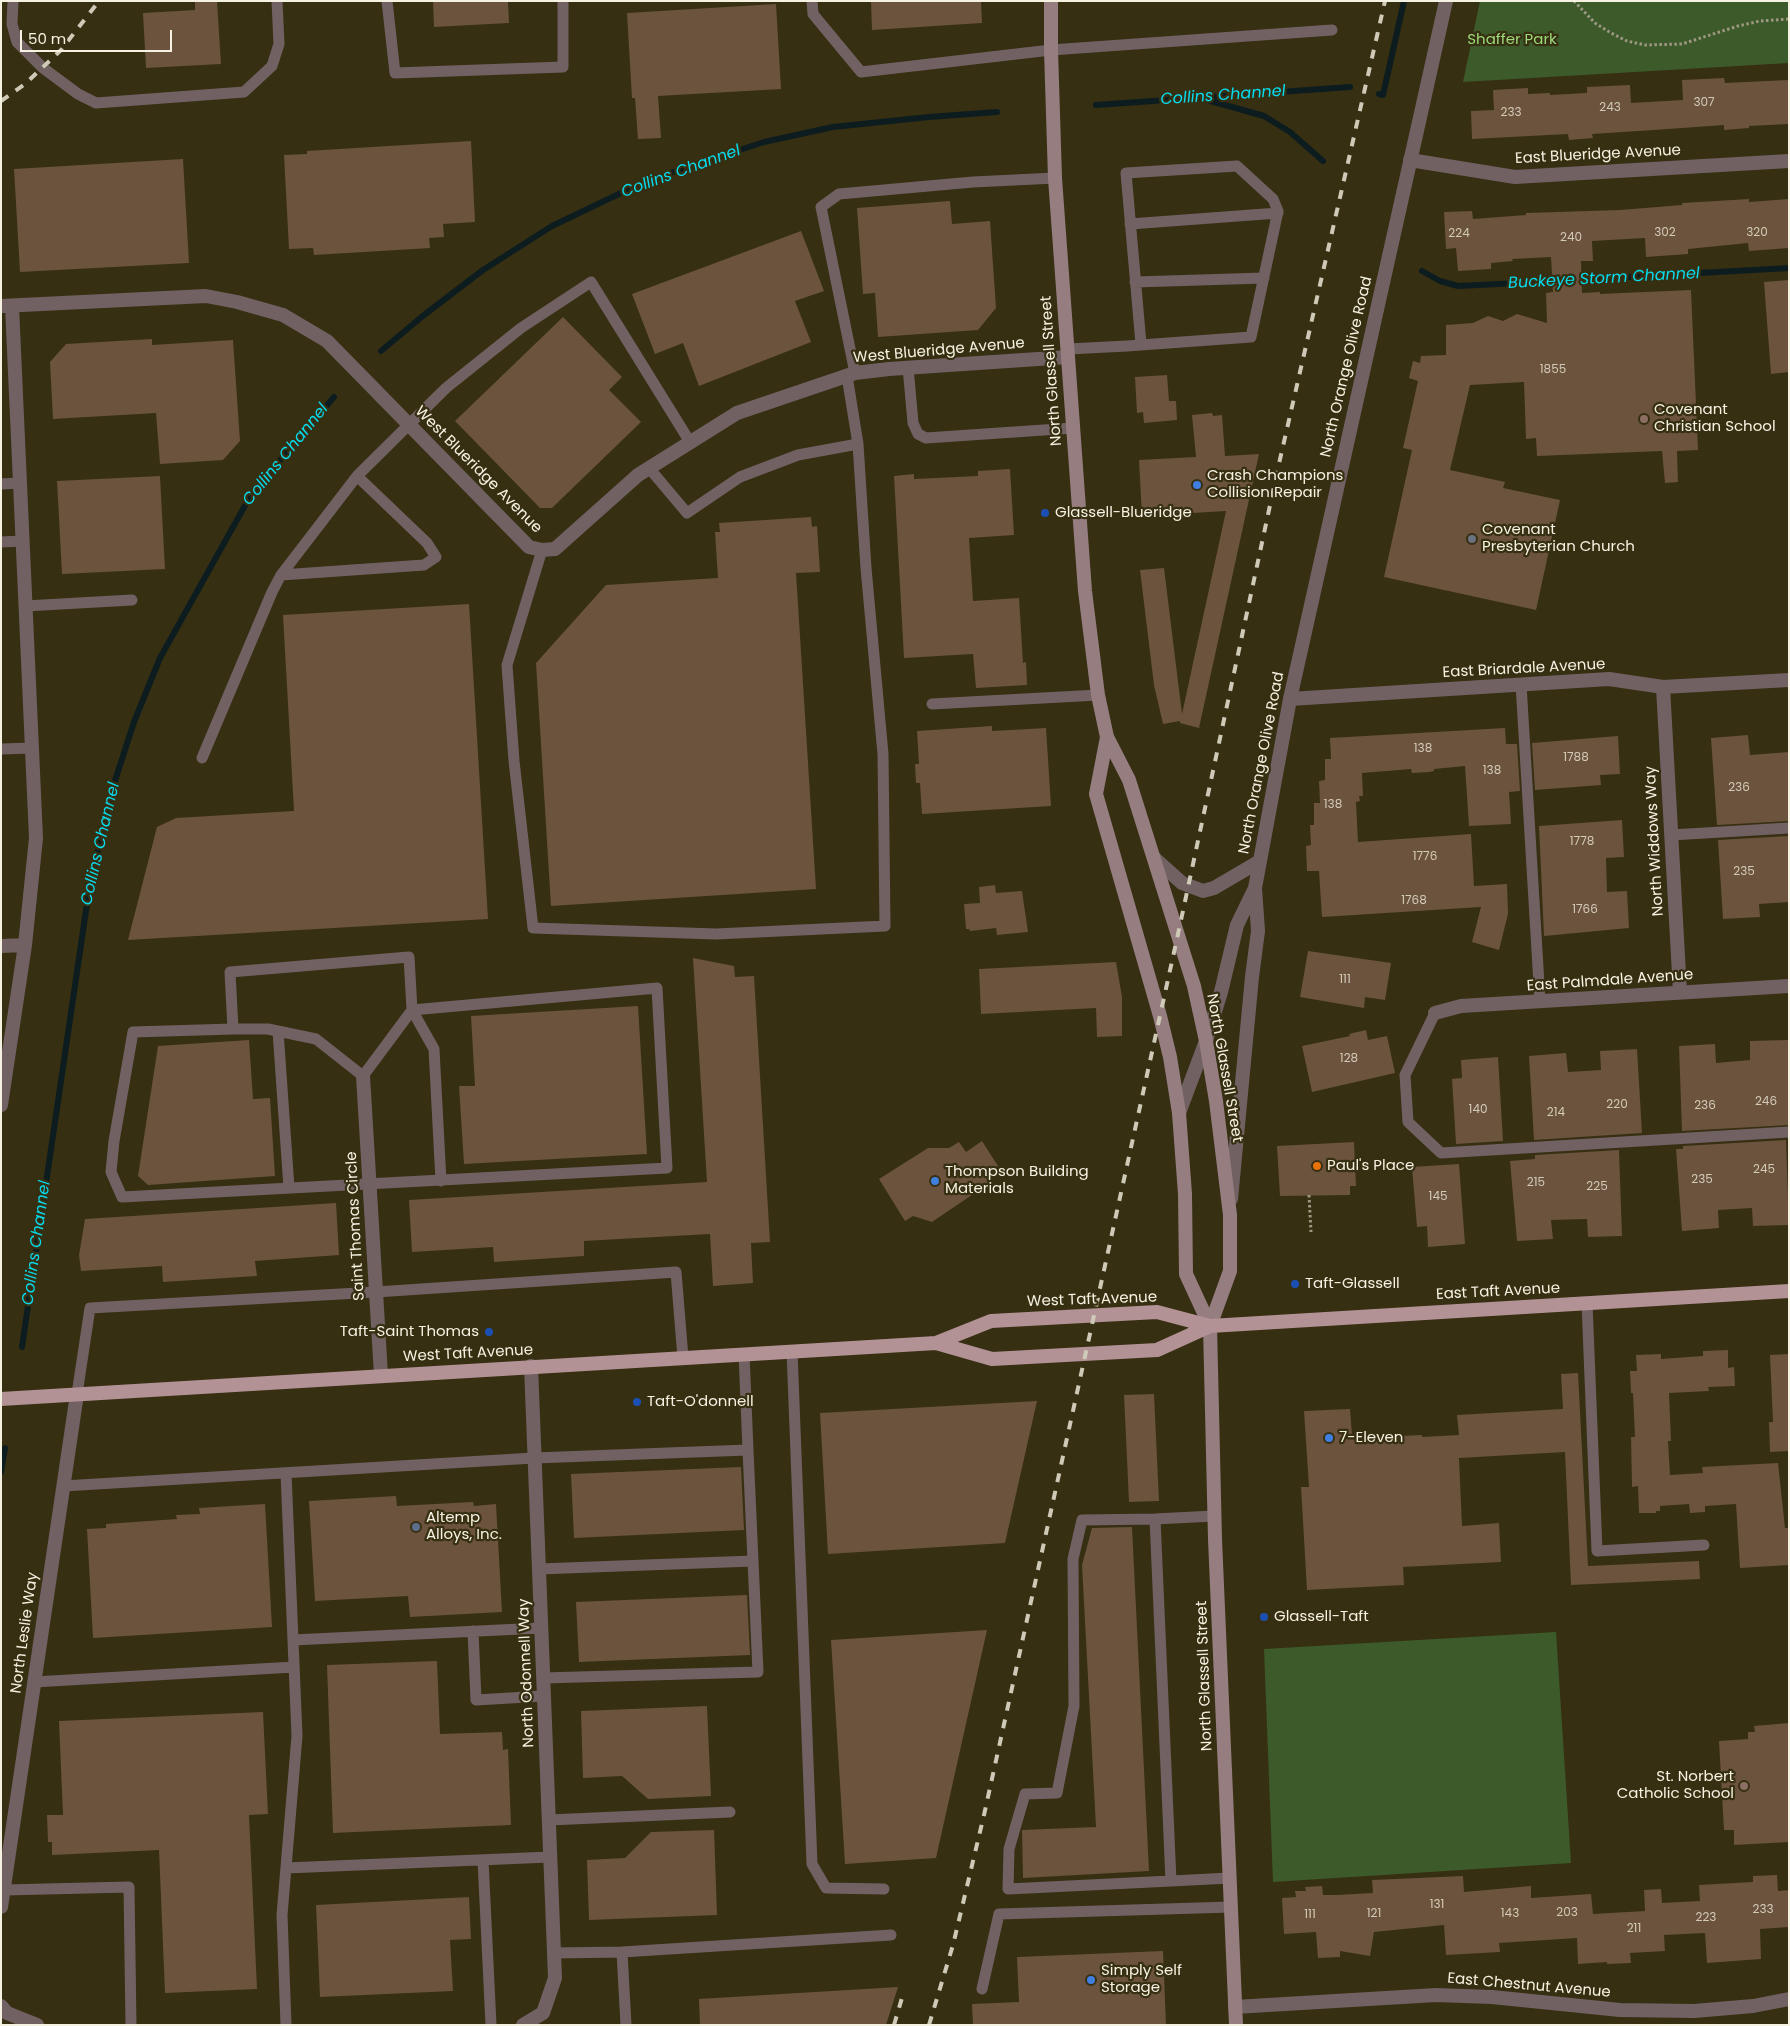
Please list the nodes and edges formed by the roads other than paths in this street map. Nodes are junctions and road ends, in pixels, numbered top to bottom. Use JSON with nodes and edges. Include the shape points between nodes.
{"nodes":[{"id":1,"x":13,"y":1,"type":"edge"},
{"id":2,"x":277,"y":1,"type":"edge"},
{"id":3,"x":387,"y":1,"type":"edge"},
{"id":4,"x":563,"y":1,"type":"edge"},
{"id":5,"x":812,"y":1,"type":"edge"},
{"id":6,"x":1052,"y":1,"type":"edge"},
{"id":7,"x":1446,"y":1,"type":"edge"},
{"id":8,"x":1332,"y":30,"type":"dead end"},
{"id":9,"x":1050,"y":50,"type":"junction"},
{"id":10,"x":1410,"y":160,"type":"junction"},
{"id":11,"x":1789,"y":161,"type":"edge"},
{"id":12,"x":1055,"y":178,"type":"junction"},
{"id":13,"x":1278,"y":213,"type":"junction"},
{"id":14,"x":1130,"y":224,"type":"junction"},
{"id":15,"x":1264,"y":278,"type":"junction"},
{"id":16,"x":1136,"y":282,"type":"junction"},
{"id":17,"x":7,"y":306,"type":"edge"},
{"id":18,"x":1141,"y":344,"type":"junction"},
{"id":19,"x":1068,"y":353,"type":"junction"},
{"id":20,"x":908,"y":367,"type":"junction"},
{"id":21,"x":851,"y":374,"type":"junction"},
{"id":22,"x":408,"y":423,"type":"junction"},
{"id":23,"x":1073,"y":428,"type":"junction"},
{"id":24,"x":690,"y":442,"type":"junction"},
{"id":25,"x":858,"y":444,"type":"junction"},
{"id":26,"x":649,"y":468,"type":"junction"},
{"id":27,"x":357,"y":476,"type":"junction"},
{"id":28,"x":20,"y":483,"type":"junction"},
{"id":29,"x":1,"y":484,"type":"edge"},
{"id":30,"x":23,"y":541,"type":"junction"},
{"id":31,"x":1,"y":542,"type":"edge"},
{"id":32,"x":542,"y":550,"type":"junction"},
{"id":33,"x":281,"y":575,"type":"junction"},
{"id":34,"x":132,"y":600,"type":"dead end"},
{"id":35,"x":26,"y":606,"type":"junction"},
{"id":36,"x":1789,"y":680,"type":"edge"},
{"id":37,"x":1521,"y":684,"type":"junction"},
{"id":38,"x":1663,"y":687,"type":"junction"},
{"id":39,"x":1098,"y":695,"type":"junction"},
{"id":40,"x":1290,"y":699,"type":"junction"},
{"id":41,"x":932,"y":704,"type":"dead end"},
{"id":42,"x":1107,"y":737,"type":"junction"},
{"id":43,"x":32,"y":748,"type":"junction"},
{"id":44,"x":1,"y":749,"type":"edge"},
{"id":45,"x":202,"y":758,"type":"dead end"},
{"id":46,"x":1789,"y":828,"type":"edge"},
{"id":47,"x":1671,"y":835,"type":"junction"},
{"id":48,"x":1154,"y":858,"type":"junction"},
{"id":49,"x":1260,"y":861,"type":"junction"},
{"id":50,"x":1255,"y":888,"type":"junction"},
{"id":51,"x":25,"y":944,"type":"junction"},
{"id":52,"x":1,"y":946,"type":"edge"},
{"id":53,"x":1789,"y":986,"type":"edge"},
{"id":54,"x":1680,"y":992,"type":"junction"},
{"id":55,"x":1540,"y":1001,"type":"junction"},
{"id":56,"x":412,"y":1010,"type":"junction"},
{"id":57,"x":1435,"y":1013,"type":"joint"},
{"id":58,"x":233,"y":1029,"type":"junction"},
{"id":59,"x":278,"y":1031,"type":"junction"},
{"id":60,"x":1206,"y":1042,"type":"junction"},
{"id":61,"x":363,"y":1076,"type":"junction"},
{"id":62,"x":1,"y":1106,"type":"edge"},
{"id":63,"x":1179,"y":1114,"type":"junction"},
{"id":64,"x":1789,"y":1132,"type":"edge"},
{"id":65,"x":441,"y":1180,"type":"junction"},
{"id":66,"x":370,"y":1183,"type":"junction"},
{"id":67,"x":289,"y":1188,"type":"junction"},
{"id":68,"x":1230,"y":1215,"type":"junction"},
{"id":69,"x":1789,"y":1291,"type":"edge"},
{"id":70,"x":376,"y":1292,"type":"junction"},
{"id":71,"x":1587,"y":1303,"type":"junction"},
{"id":72,"x":1210,"y":1326,"type":"junction"},
{"id":73,"x":936,"y":1344,"type":"junction"},
{"id":74,"x":792,"y":1351,"type":"junction"},
{"id":75,"x":744,"y":1354,"type":"junction"},
{"id":76,"x":683,"y":1358,"type":"junction"},
{"id":77,"x":531,"y":1366,"type":"junction"},
{"id":78,"x":381,"y":1375,"type":"junction"},
{"id":79,"x":77,"y":1394,"type":"junction"},
{"id":80,"x":1,"y":1398,"type":"edge"},
{"id":81,"x":748,"y":1450,"type":"junction"},
{"id":82,"x":534,"y":1458,"type":"junction"},
{"id":83,"x":286,"y":1473,"type":"junction"},
{"id":84,"x":63,"y":1486,"type":"junction"},
{"id":85,"x":1214,"y":1516,"type":"junction"},
{"id":86,"x":1155,"y":1519,"type":"junction"},
{"id":87,"x":1704,"y":1545,"type":"dead end"},
{"id":88,"x":753,"y":1561,"type":"junction"},
{"id":89,"x":539,"y":1569,"type":"junction"},
{"id":90,"x":541,"y":1628,"type":"junction"},
{"id":91,"x":473,"y":1631,"type":"junction"},
{"id":92,"x":293,"y":1640,"type":"junction"},
{"id":93,"x":294,"y":1667,"type":"junction"},
{"id":94,"x":543,"y":1678,"type":"junction"},
{"id":95,"x":34,"y":1682,"type":"junction"},
{"id":96,"x":544,"y":1696,"type":"junction"},
{"id":97,"x":730,"y":1812,"type":"dead end"},
{"id":98,"x":549,"y":1820,"type":"junction"},
{"id":99,"x":550,"y":1857,"type":"junction"},
{"id":100,"x":484,"y":1860,"type":"junction"},
{"id":101,"x":286,"y":1868,"type":"junction"},
{"id":102,"x":1230,"y":1878,"type":"junction"},
{"id":103,"x":1171,"y":1881,"type":"junction"},
{"id":104,"x":884,"y":1889,"type":"dead end"},
{"id":105,"x":4,"y":1890,"type":"junction"},
{"id":106,"x":1,"y":1907,"type":"edge"},
{"id":107,"x":1231,"y":1907,"type":"junction"},
{"id":108,"x":891,"y":1936,"type":"dead end"},
{"id":109,"x":622,"y":1952,"type":"junction"},
{"id":110,"x":554,"y":1954,"type":"junction"},
{"id":111,"x":982,"y":1989,"type":"dead end"},
{"id":112,"x":1789,"y":1999,"type":"edge"},
{"id":113,"x":1,"y":2006,"type":"edge"},
{"id":114,"x":1236,"y":2007,"type":"junction"},
{"id":115,"x":37,"y":2025,"type":"edge"},
{"id":116,"x":131,"y":2025,"type":"edge"},
{"id":117,"x":286,"y":2025,"type":"edge"},
{"id":118,"x":491,"y":2025,"type":"edge"},
{"id":119,"x":523,"y":2025,"type":"edge"},
{"id":120,"x":626,"y":2025,"type":"edge"},
{"id":121,"x":1236,"y":2025,"type":"edge"}],
"edges":[{"from":1,"to":2,"type":"lane","via":[[12,24],[17,42],[43,68],[78,94],[96,102],[244,92],[272,66],[279,44]]},
{"from":3,"to":4,"type":"lane","via":[[395,73],[563,67]]},
{"from":5,"to":9,"type":"lane","via":[[813,14],[861,72]]},
{"from":6,"to":9,"type":"main road","name":"North Glassell Street"},
{"from":7,"to":10,"type":"street","name":"North Orange Olive Road"},
{"from":8,"to":9,"type":"lane"},
{"from":9,"to":12,"type":"main road","name":"North Glassell Street"},
{"from":10,"to":11,"type":"street","name":"East Blueridge Avenue","via":[[1515,176]]},
{"from":10,"to":40,"type":"street","name":"North Orange Olive Road"},
{"from":12,"to":19,"type":"main road","name":"North Glassell Street"},
{"from":12,"to":21,"type":"lane","via":[[839,194],[821,208]]},
{"from":13,"to":14,"type":"lane"},
{"from":13,"to":14,"type":"lane","via":[[1273,199],[1237,166],[1126,173]]},
{"from":13,"to":15,"type":"lane"},
{"from":14,"to":16,"type":"lane"},
{"from":15,"to":16,"type":"lane"},
{"from":15,"to":18,"type":"lane","via":[[1251,337]]},
{"from":16,"to":18,"type":"lane"},
{"from":17,"to":22,"type":"street","name":"West Blueridge Avenue","via":[[206,296],[283,315],[327,341]]},
{"from":17,"to":28,"type":"street"},
{"from":18,"to":19,"type":"lane"},
{"from":19,"to":20,"type":"street","name":"West Blueridge Avenue"},
{"from":19,"to":23,"type":"main road","name":"North Glassell Street"},
{"from":20,"to":21,"type":"street","name":"West Blueridge Avenue"},
{"from":20,"to":23,"type":"lane","via":[[913,423],[918,434],[926,438]]},
{"from":21,"to":24,"type":"street","name":"West Blueridge Avenue","via":[[737,413]]},
{"from":21,"to":25,"type":"lane"},
{"from":22,"to":24,"type":"lane","via":[[520,328],[591,282]]},
{"from":22,"to":27,"type":"lane"},
{"from":22,"to":32,"type":"street","name":"West Blueridge Avenue","via":[[529,547]]},
{"from":23,"to":39,"type":"main road","name":"North Glassell Street","via":[[1084,591]]},
{"from":24,"to":26,"type":"street","name":"West Blueridge Avenue"},
{"from":25,"to":26,"type":"lane","via":[[798,455],[740,477],[687,512]]},
{"from":25,"to":32,"type":"lane","via":[[883,754],[885,926],[716,934],[533,928],[507,665]]},
{"from":26,"to":32,"type":"street","name":"West Blueridge Avenue","via":[[555,549]]},
{"from":27,"to":33,"type":"lane"},
{"from":27,"to":33,"type":"lane","via":[[427,543],[436,557],[424,565]]},
{"from":28,"to":29,"type":"lane"},
{"from":28,"to":30,"type":"street"},
{"from":30,"to":31,"type":"lane"},
{"from":30,"to":35,"type":"street"},
{"from":33,"to":45,"type":"lane"},
{"from":34,"to":35,"type":"lane"},
{"from":35,"to":43,"type":"street"},
{"from":36,"to":38,"type":"street","name":"East Briardale Avenue"},
{"from":37,"to":38,"type":"street","name":"East Briardale Avenue","via":[[1609,679]]},
{"from":37,"to":40,"type":"street","name":"East Briardale Avenue"},
{"from":37,"to":55,"type":"lane"},
{"from":38,"to":47,"type":"street","name":"North Widdows Way"},
{"from":39,"to":41,"type":"lane"},
{"from":39,"to":42,"type":"main road","name":"North Glassell Street"},
{"from":40,"to":49,"type":"street","name":"North Orange Olive Road"},
{"from":42,"to":48,"type":"main road","name":"North Glassell Street","via":[[1129,780]]},
{"from":42,"to":63,"type":"main road","name":"North Glassell Street","via":[[1096,794],[1160,1016]]},
{"from":43,"to":44,"type":"lane"},
{"from":43,"to":51,"type":"street","via":[[36,838]]},
{"from":46,"to":47,"type":"lane"},
{"from":47,"to":54,"type":"street","name":"North Widdows Way"},
{"from":48,"to":49,"type":"street","via":[[1182,883],[1203,891]]},
{"from":48,"to":60,"type":"main road","name":"North Glassell Street","via":[[1194,986]]},
{"from":49,"to":50,"type":"street","name":"North Orange Olive Road"},
{"from":50,"to":60,"type":"street","name":"North Orange Olive Road","via":[[1236,925]]},
{"from":50,"to":68,"type":"street","name":"North Orange Olive Road","via":[[1258,931]]},
{"from":51,"to":52,"type":"street"},
{"from":51,"to":62,"type":"street"},
{"from":53,"to":54,"type":"street","name":"East Palmdale Avenue"},
{"from":54,"to":55,"type":"street","name":"East Palmdale Avenue"},
{"from":55,"to":57,"type":"street","name":"East Palmdale Avenue","via":[[1461,1006]]},
{"from":56,"to":58,"type":"lane","via":[[409,957],[230,972]]},
{"from":56,"to":61,"type":"lane"},
{"from":56,"to":65,"type":"lane","via":[[434,1049]]},
{"from":56,"to":65,"type":"lane","via":[[657,988],[668,1168]]},
{"from":57,"to":64,"type":"lane","via":[[1405,1075],[1408,1122],[1442,1154]]},
{"from":58,"to":59,"type":"lane"},
{"from":58,"to":67,"type":"lane","via":[[134,1032],[111,1172],[122,1197]]},
{"from":59,"to":61,"type":"lane","via":[[316,1039]]},
{"from":59,"to":67,"type":"lane"},
{"from":60,"to":63,"type":"street","name":"North Orange Olive Road"},
{"from":60,"to":68,"type":"main road","name":"North Glassell Street"},
{"from":61,"to":66,"type":"street","name":"Saint Thomas Circle"},
{"from":63,"to":72,"type":"main road","name":"North Glassell Street","via":[[1186,1194],[1186,1274]]},
{"from":65,"to":66,"type":"lane"},
{"from":66,"to":67,"type":"lane"},
{"from":66,"to":70,"type":"street","name":"Saint Thomas Circle"},
{"from":68,"to":72,"type":"main road","name":"North Glassell Street","via":[[1230,1271]]},
{"from":69,"to":71,"type":"main road","name":"East Taft Avenue"},
{"from":70,"to":76,"type":"lane","via":[[676,1272]]},
{"from":70,"to":78,"type":"street","name":"Saint Thomas Circle"},
{"from":70,"to":79,"type":"lane","via":[[90,1308]]},
{"from":71,"to":72,"type":"main road","name":"East Taft Avenue"},
{"from":71,"to":87,"type":"lane","via":[[1597,1551]]},
{"from":72,"to":73,"type":"main road","name":"West Taft Avenue","via":[[1157,1312],[991,1321]]},
{"from":72,"to":73,"type":"main road","name":"West Taft Avenue","via":[[1157,1350],[992,1359]]},
{"from":72,"to":85,"type":"main road","name":"North Glassell Street"},
{"from":73,"to":74,"type":"main road","name":"West Taft Avenue"},
{"from":74,"to":75,"type":"main road","name":"West Taft Avenue"},
{"from":74,"to":104,"type":"lane","via":[[812,1864],[826,1888]]},
{"from":75,"to":76,"type":"main road","name":"West Taft Avenue"},
{"from":75,"to":81,"type":"lane"},
{"from":76,"to":77,"type":"main road","name":"West Taft Avenue"},
{"from":77,"to":78,"type":"main road","name":"West Taft Avenue"},
{"from":77,"to":82,"type":"street","name":"North Odonnell Way"},
{"from":78,"to":79,"type":"main road","name":"West Taft Avenue"},
{"from":79,"to":80,"type":"main road","name":"West Taft Avenue"},
{"from":79,"to":84,"type":"street","name":"North Leslie Way"},
{"from":81,"to":82,"type":"lane"},
{"from":81,"to":88,"type":"lane"},
{"from":82,"to":83,"type":"lane"},
{"from":82,"to":89,"type":"street","name":"North Odonnell Way"},
{"from":83,"to":84,"type":"lane"},
{"from":83,"to":92,"type":"lane"},
{"from":84,"to":95,"type":"street","name":"North Leslie Way"},
{"from":85,"to":86,"type":"lane"},
{"from":85,"to":102,"type":"main road","name":"North Glassell Street"},
{"from":86,"to":103,"type":"lane"},
{"from":86,"to":103,"type":"lane","via":[[1082,1520],[1074,1559],[1074,1706],[1057,1793],[1025,1794],[1009,1848],[1008,1890]]},
{"from":88,"to":89,"type":"lane"},
{"from":88,"to":94,"type":"lane","via":[[758,1672]]},
{"from":89,"to":90,"type":"street","name":"North Odonnell Way"},
{"from":90,"to":91,"type":"lane"},
{"from":90,"to":94,"type":"street","name":"North Odonnell Way"},
{"from":91,"to":92,"type":"lane"},
{"from":91,"to":96,"type":"lane","via":[[476,1700]]},
{"from":92,"to":93,"type":"lane"},
{"from":93,"to":95,"type":"lane"},
{"from":93,"to":101,"type":"lane","via":[[297,1736]]},
{"from":94,"to":96,"type":"street","name":"North Odonnell Way"},
{"from":95,"to":105,"type":"street","name":"North Leslie Way"},
{"from":96,"to":98,"type":"street","name":"North Odonnell Way"},
{"from":97,"to":98,"type":"lane"},
{"from":98,"to":99,"type":"street","name":"North Odonnell Way"},
{"from":99,"to":100,"type":"lane"},
{"from":99,"to":110,"type":"street","name":"North Odonnell Way"},
{"from":100,"to":101,"type":"lane"},
{"from":100,"to":118,"type":"lane"},
{"from":101,"to":117,"type":"lane","via":[[282,1915]]},
{"from":102,"to":103,"type":"lane"},
{"from":102,"to":107,"type":"main road","name":"North Glassell Street"},
{"from":105,"to":106,"type":"street","name":"North Leslie Way"},
{"from":105,"to":116,"type":"lane","via":[[129,1887]]},
{"from":107,"to":111,"type":"lane","via":[[999,1914]]},
{"from":107,"to":114,"type":"main road","name":"North Glassell Street"},
{"from":108,"to":109,"type":"lane"},
{"from":109,"to":110,"type":"lane"},
{"from":109,"to":120,"type":"lane"},
{"from":110,"to":119,"type":"street","name":"North Odonnell Way","via":[[555,1978],[542,2013]]},
{"from":112,"to":114,"type":"street","name":"East Chestnut Avenue","via":[[1694,2011],[1620,2010],[1492,1997],[1436,1996]]},
{"from":113,"to":115,"type":"street","via":[[7,2013]]},
{"from":114,"to":121,"type":"main road","name":"North Glassell Street"}]}
